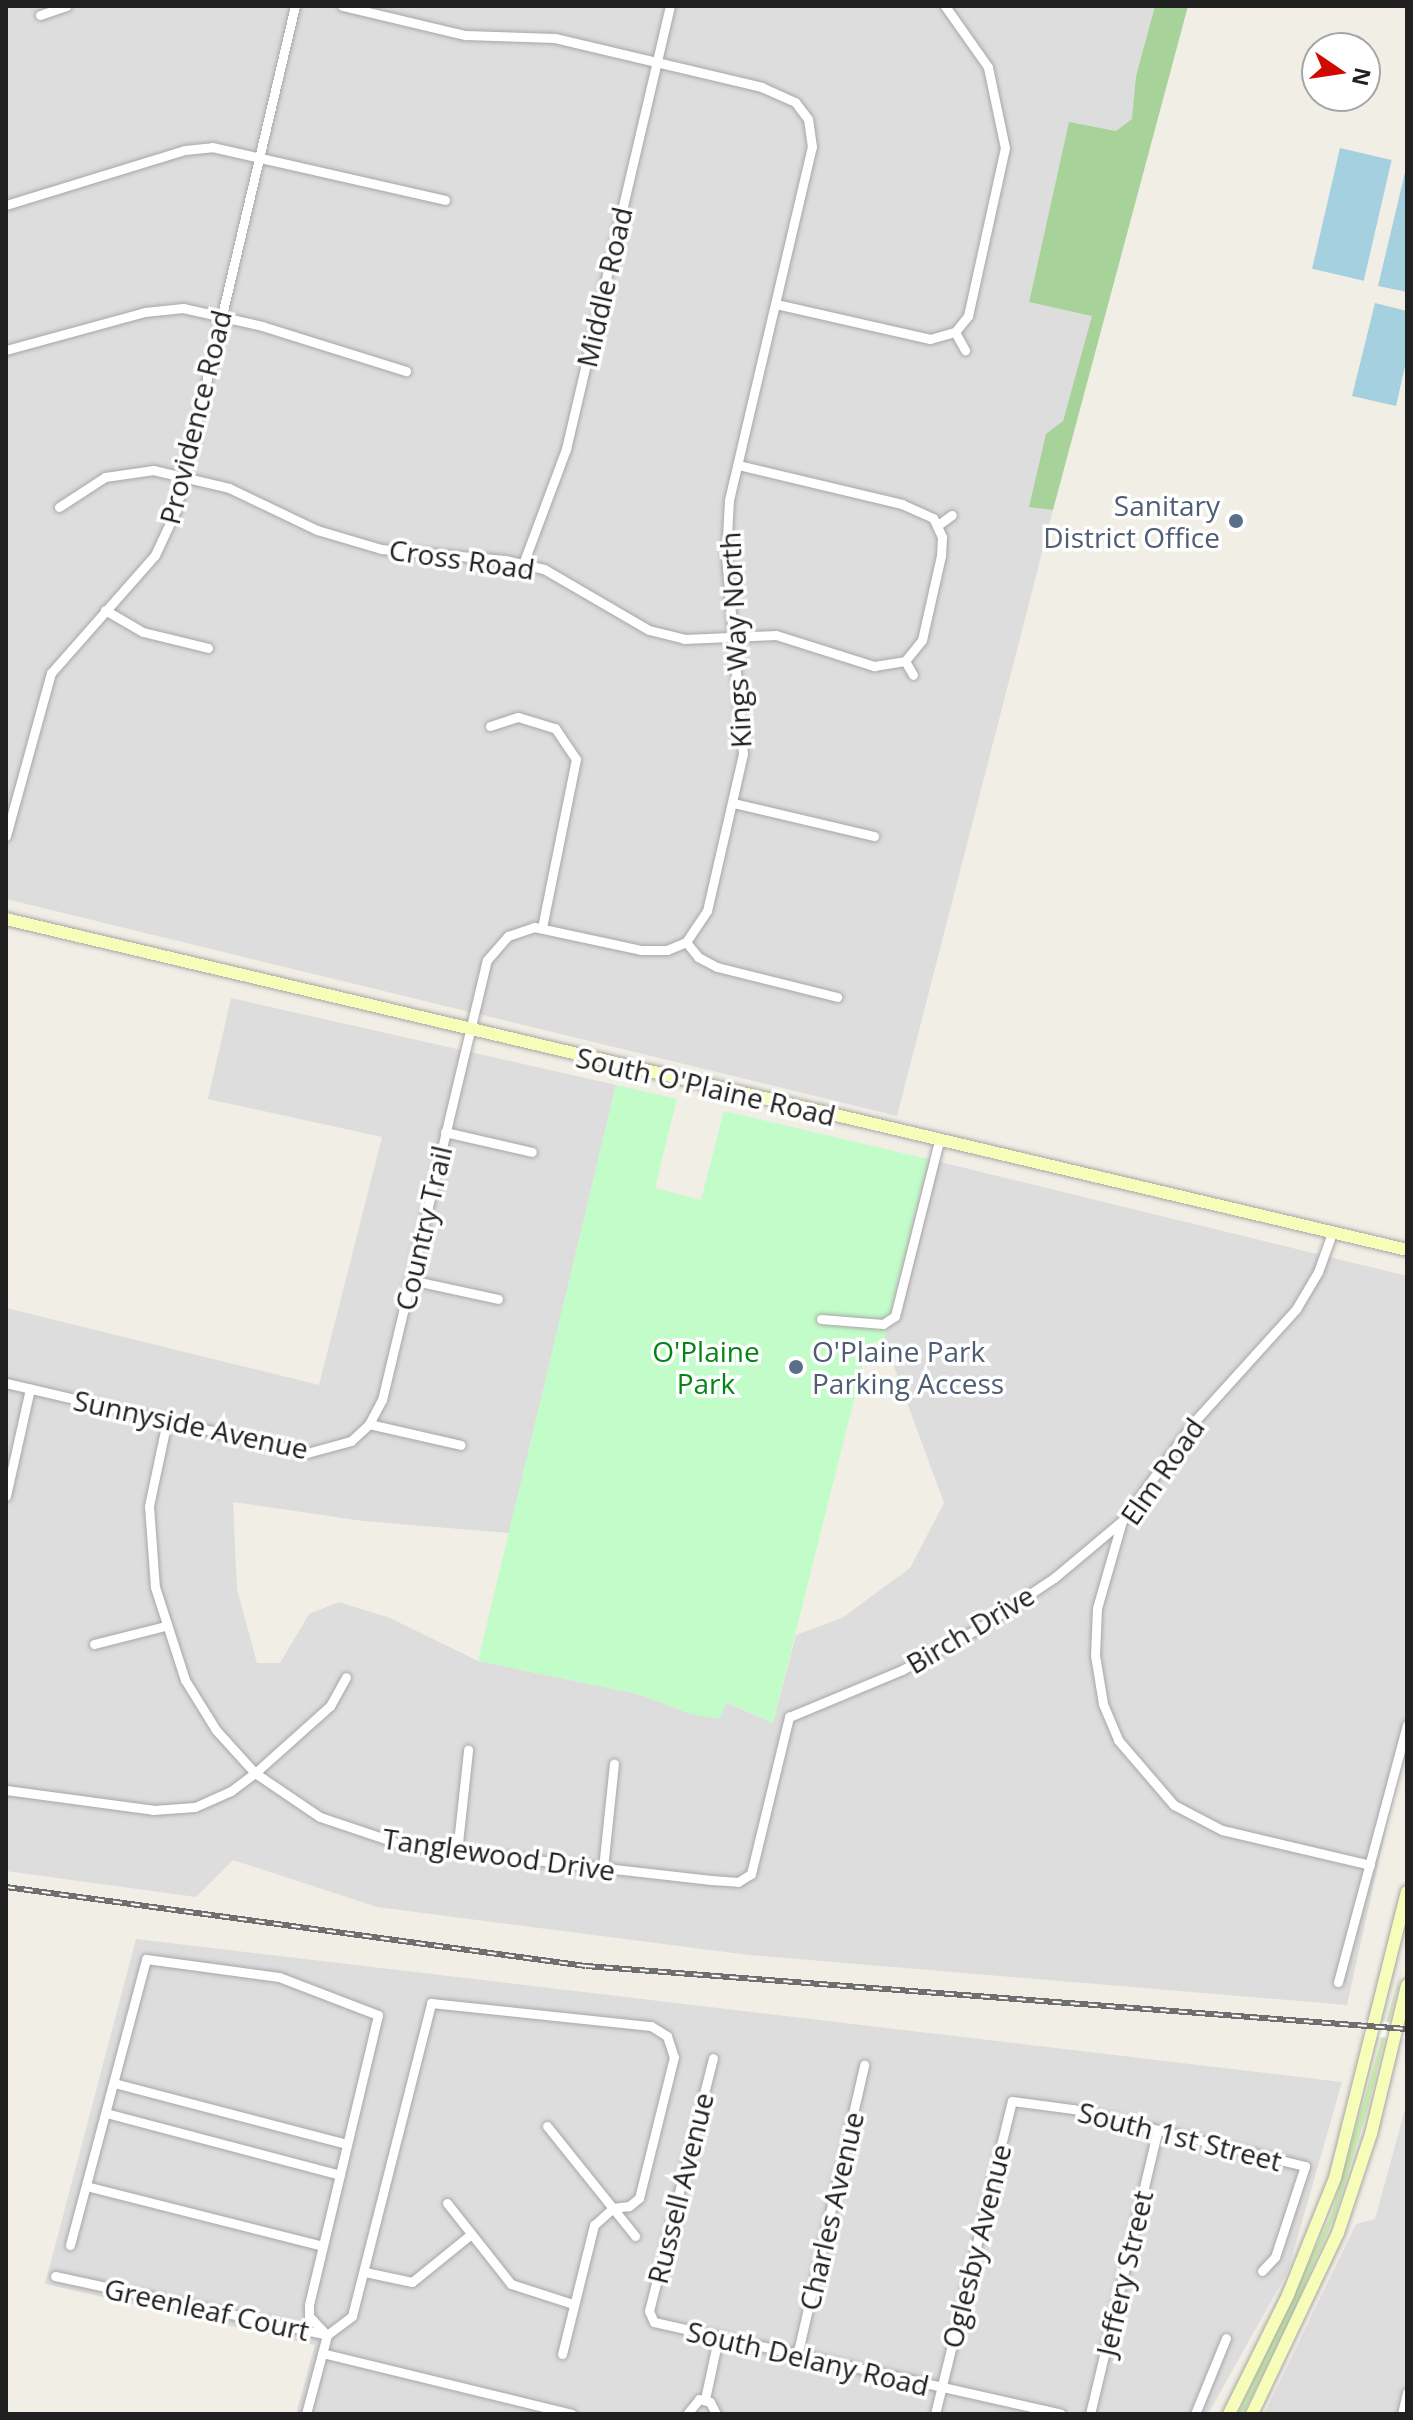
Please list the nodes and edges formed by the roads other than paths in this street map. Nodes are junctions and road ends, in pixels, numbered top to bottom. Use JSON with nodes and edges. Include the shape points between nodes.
{"nodes":[{"id":1,"x":66,"y":6,"type":"edge"},
{"id":2,"x":295,"y":6,"type":"edge"},
{"id":3,"x":342,"y":6,"type":"edge"},
{"id":4,"x":670,"y":6,"type":"edge"},
{"id":5,"x":945,"y":6,"type":"edge"},
{"id":6,"x":40,"y":15,"type":"dead end"},
{"id":7,"x":657,"y":62,"type":"junction"},
{"id":8,"x":259,"y":156,"type":"junction"},
{"id":9,"x":445,"y":200,"type":"dead end"},
{"id":10,"x":6,"y":205,"type":"edge"},
{"id":11,"x":776,"y":304,"type":"junction"},
{"id":12,"x":220,"y":316,"type":"junction"},
{"id":13,"x":955,"y":332,"type":"junction"},
{"id":14,"x":6,"y":350,"type":"edge"},
{"id":15,"x":965,"y":350,"type":"dead end"},
{"id":16,"x":406,"y":371,"type":"dead end"},
{"id":17,"x":738,"y":465,"type":"junction"},
{"id":18,"x":184,"y":476,"type":"junction"},
{"id":19,"x":59,"y":507,"type":"dead end"},
{"id":20,"x":952,"y":515,"type":"dead end"},
{"id":21,"x":938,"y":525,"type":"junction"},
{"id":22,"x":523,"y":564,"type":"junction"},
{"id":23,"x":105,"y":610,"type":"junction"},
{"id":24,"x":735,"y":638,"type":"junction"},
{"id":25,"x":208,"y":648,"type":"dead end"},
{"id":26,"x":905,"y":661,"type":"junction"},
{"id":27,"x":913,"y":675,"type":"dead end"},
{"id":28,"x":490,"y":726,"type":"dead end"},
{"id":29,"x":10,"y":801,"type":"edge"},
{"id":30,"x":733,"y":803,"type":"junction"},
{"id":31,"x":6,"y":836,"type":"edge"},
{"id":32,"x":874,"y":836,"type":"dead end"},
{"id":33,"x":6,"y":919,"type":"edge"},
{"id":34,"x":542,"y":927,"type":"junction"},
{"id":35,"x":686,"y":942,"type":"junction"},
{"id":36,"x":837,"y":997,"type":"dead end"},
{"id":37,"x":469,"y":1030,"type":"junction"},
{"id":38,"x":445,"y":1132,"type":"junction"},
{"id":39,"x":939,"y":1141,"type":"junction"},
{"id":40,"x":532,"y":1152,"type":"dead end"},
{"id":41,"x":1332,"y":1233,"type":"junction"},
{"id":42,"x":1407,"y":1250,"type":"edge"},
{"id":43,"x":411,"y":1280,"type":"junction"},
{"id":44,"x":498,"y":1299,"type":"dead end"},
{"id":45,"x":821,"y":1319,"type":"dead end"},
{"id":46,"x":6,"y":1383,"type":"edge"},
{"id":47,"x":30,"y":1389,"type":"junction"},
{"id":48,"x":167,"y":1421,"type":"junction"},
{"id":49,"x":369,"y":1424,"type":"junction"},
{"id":50,"x":461,"y":1445,"type":"dead end"},
{"id":51,"x":6,"y":1496,"type":"edge"},
{"id":52,"x":1122,"y":1521,"type":"junction"},
{"id":53,"x":165,"y":1626,"type":"junction"},
{"id":54,"x":94,"y":1644,"type":"dead end"},
{"id":55,"x":346,"y":1677,"type":"dead end"},
{"id":56,"x":1407,"y":1725,"type":"edge"},
{"id":57,"x":468,"y":1750,"type":"dead end"},
{"id":58,"x":614,"y":1764,"type":"dead end"},
{"id":59,"x":255,"y":1773,"type":"junction"},
{"id":60,"x":6,"y":1790,"type":"edge"},
{"id":61,"x":457,"y":1852,"type":"junction"},
{"id":62,"x":1370,"y":1865,"type":"junction"},
{"id":63,"x":603,"y":1868,"type":"junction"},
{"id":64,"x":711,"y":1880,"type":"joint"},
{"id":65,"x":1407,"y":1892,"type":"edge"},
{"id":66,"x":1338,"y":1982,"type":"dead end"},
{"id":67,"x":1407,"y":1985,"type":"edge"},
{"id":68,"x":713,"y":2058,"type":"dead end"},
{"id":69,"x":864,"y":2065,"type":"dead end"},
{"id":70,"x":114,"y":2083,"type":"junction"},
{"id":71,"x":106,"y":2113,"type":"junction"},
{"id":72,"x":1006,"y":2124,"type":"joint"},
{"id":73,"x":547,"y":2126,"type":"dead end"},
{"id":74,"x":1157,"y":2133,"type":"junction"},
{"id":75,"x":347,"y":2144,"type":"junction"},
{"id":76,"x":340,"y":2175,"type":"junction"},
{"id":77,"x":86,"y":2186,"type":"junction"},
{"id":78,"x":447,"y":2203,"type":"dead end"},
{"id":79,"x":613,"y":2208,"type":"junction"},
{"id":80,"x":470,"y":2235,"type":"junction"},
{"id":81,"x":635,"y":2236,"type":"dead end"},
{"id":82,"x":70,"y":2245,"type":"dead end"},
{"id":83,"x":323,"y":2246,"type":"junction"},
{"id":84,"x":1262,"y":2271,"type":"dead end"},
{"id":85,"x":365,"y":2272,"type":"junction"},
{"id":86,"x":55,"y":2276,"type":"dead end"},
{"id":87,"x":573,"y":2304,"type":"junction"},
{"id":88,"x":651,"y":2318,"type":"joint"},
{"id":89,"x":327,"y":2335,"type":"junction"},
{"id":90,"x":1226,"y":2338,"type":"dead end"},
{"id":91,"x":718,"y":2339,"type":"junction"},
{"id":92,"x":322,"y":2353,"type":"junction"},
{"id":93,"x":562,"y":2354,"type":"dead end"},
{"id":94,"x":797,"y":2356,"type":"junction"},
{"id":95,"x":942,"y":2387,"type":"junction"},
{"id":96,"x":1407,"y":2393,"type":"edge"},
{"id":97,"x":705,"y":2399,"type":"junction"},
{"id":98,"x":306,"y":2414,"type":"edge"},
{"id":99,"x":572,"y":2414,"type":"edge"},
{"id":100,"x":687,"y":2414,"type":"edge"},
{"id":101,"x":716,"y":2414,"type":"edge"},
{"id":102,"x":935,"y":2414,"type":"edge"},
{"id":103,"x":1061,"y":2414,"type":"edge"},
{"id":104,"x":1090,"y":2414,"type":"edge"},
{"id":105,"x":1195,"y":2414,"type":"edge"},
{"id":106,"x":1229,"y":2414,"type":"edge"},
{"id":107,"x":1252,"y":2414,"type":"edge"},
{"id":108,"x":1402,"y":2414,"type":"edge"}],
"edges":[{"from":1,"to":6,"type":"street"},
{"from":2,"to":8,"type":"street","name":"Providence Road"},
{"from":3,"to":7,"type":"street","name":"Kings Way North","via":[[465,35],[555,38]]},
{"from":4,"to":7,"type":"street","name":"Middle Road"},
{"from":5,"to":13,"type":"street","via":[[988,67],[1001,106],[1005,148],[971,310]]},
{"from":7,"to":11,"type":"street","name":"Kings Way North","via":[[781,92],[808,119],[812,147]]},
{"from":7,"to":22,"type":"street","name":"Middle Road","via":[[566,449]]},
{"from":8,"to":9,"type":"street"},
{"from":8,"to":10,"type":"street","via":[[212,147],[185,150]]},
{"from":8,"to":12,"type":"street","name":"Providence Road"},
{"from":11,"to":13,"type":"street","via":[[912,337],[930,339]]},
{"from":11,"to":17,"type":"street","name":"Kings Way North"},
{"from":12,"to":14,"type":"street","via":[[165,309]]},
{"from":12,"to":16,"type":"street"},
{"from":12,"to":18,"type":"street","name":"Providence Road"},
{"from":13,"to":15,"type":"street"},
{"from":17,"to":21,"type":"street","via":[[922,510]]},
{"from":17,"to":24,"type":"street","name":"Kings Way North","via":[[726,539]]},
{"from":18,"to":19,"type":"street","name":"Cross Road","via":[[121,472],[89,484]]},
{"from":18,"to":22,"type":"street","name":"Cross Road","via":[[229,488],[317,530],[368,546]]},
{"from":18,"to":23,"type":"street","name":"Providence Road","via":[[155,555]]},
{"from":20,"to":21,"type":"street"},
{"from":21,"to":26,"type":"street","via":[[941,556],[922,640]]},
{"from":22,"to":24,"type":"street","name":"Cross Road","via":[[571,581],[649,630],[695,640]]},
{"from":23,"to":25,"type":"street","via":[[131,628]]},
{"from":23,"to":29,"type":"street","name":"Providence Road","via":[[47,681]]},
{"from":24,"to":26,"type":"street","name":"Cross Road","via":[[798,639],[874,666]]},
{"from":24,"to":30,"type":"street","name":"Kings Way North","via":[[744,722]]},
{"from":26,"to":27,"type":"street"},
{"from":28,"to":34,"type":"street","via":[[518,717],[555,728],[576,759]]},
{"from":29,"to":31,"type":"street","name":"Providence Road"},
{"from":30,"to":32,"type":"street"},
{"from":30,"to":35,"type":"street","name":"Kings Way North","via":[[707,911]]},
{"from":33,"to":37,"type":"main road","name":"South O'Plaine Road"},
{"from":34,"to":35,"type":"street","via":[[641,950],[667,950]]},
{"from":34,"to":37,"type":"street","via":[[508,936],[487,960]]},
{"from":35,"to":36,"type":"street","via":[[698,957],[717,967]]},
{"from":37,"to":38,"type":"street","name":"Country Trail"},
{"from":37,"to":39,"type":"main road","name":"South O'Plaine Road"},
{"from":38,"to":40,"type":"street"},
{"from":38,"to":43,"type":"street","name":"Country Trail"},
{"from":39,"to":41,"type":"main road","name":"South O'Plaine Road"},
{"from":39,"to":45,"type":"street","via":[[895,1316],[883,1324]]},
{"from":41,"to":42,"type":"main road","name":"South O'Plaine Road"},
{"from":41,"to":52,"type":"street","name":"Elm Road","via":[[1296,1309],[1194,1422]]},
{"from":43,"to":44,"type":"street"},
{"from":43,"to":49,"type":"street","name":"Country Trail","via":[[382,1400]]},
{"from":46,"to":47,"type":"street","name":"Sunnyside Avenue"},
{"from":47,"to":48,"type":"street","name":"Sunnyside Avenue"},
{"from":47,"to":51,"type":"street"},
{"from":48,"to":49,"type":"street","name":"Sunnyside Avenue","via":[[307,1453],[337,1448]]},
{"from":48,"to":53,"type":"street","name":"Tanglewood Drive","via":[[148,1528]]},
{"from":49,"to":50,"type":"street"},
{"from":52,"to":62,"type":"street","name":"Elm Road","via":[[1097,1608],[1095,1655],[1106,1711],[1132,1761],[1162,1795],[1199,1821]]},
{"from":52,"to":64,"type":"street","name":"Birch Drive","via":[[1054,1578],[979,1628],[902,1670],[789,1717],[751,1874],[738,1882]]},
{"from":53,"to":54,"type":"street"},
{"from":53,"to":59,"type":"street","name":"Tanglewood Drive","via":[[199,1705]]},
{"from":55,"to":59,"type":"street","via":[[330,1706]]},
{"from":56,"to":62,"type":"street"},
{"from":57,"to":61,"type":"street"},
{"from":58,"to":63,"type":"street"},
{"from":59,"to":60,"type":"street","via":[[218,1798],[167,1811]]},
{"from":59,"to":61,"type":"street","name":"Tanglewood Drive","via":[[296,1804],[352,1831]]},
{"from":61,"to":63,"type":"street","name":"Tanglewood Drive"},
{"from":62,"to":66,"type":"street"},
{"from":63,"to":64,"type":"street","name":"Tanglewood Drive"},
{"from":65,"to":106,"type":"main road","via":[[1335,2178],[1288,2295]]},
{"from":67,"to":107,"type":"main road","via":[[1371,2134],[1338,2233]]},
{"from":68,"to":88,"type":"street","name":"Russell Avenue"},
{"from":69,"to":94,"type":"street","name":"Charles Avenue"},
{"from":70,"to":71,"type":"street"},
{"from":70,"to":75,"type":"street"},
{"from":70,"to":75,"type":"street","via":[[146,1959],[279,1977],[378,2015]]},
{"from":71,"to":76,"type":"street"},
{"from":71,"to":77,"type":"street"},
{"from":72,"to":74,"type":"street","name":"South 1st Street","via":[[1012,2101],[1026,2101]]},
{"from":72,"to":95,"type":"street","name":"Oglesby Avenue"},
{"from":73,"to":79,"type":"street"},
{"from":74,"to":84,"type":"street","name":"South 1st Street","via":[[1305,2166],[1275,2257]]},
{"from":74,"to":104,"type":"street","name":"Jeffery Street"},
{"from":75,"to":76,"type":"street"},
{"from":76,"to":83,"type":"street"},
{"from":77,"to":82,"type":"street"},
{"from":77,"to":83,"type":"street"},
{"from":78,"to":80,"type":"street"},
{"from":79,"to":81,"type":"street"},
{"from":79,"to":85,"type":"street","via":[[639,2198],[674,2057],[667,2036],[651,2026],[431,2003]]},
{"from":79,"to":87,"type":"street","via":[[594,2225]]},
{"from":80,"to":85,"type":"street","via":[[412,2282]]},
{"from":80,"to":87,"type":"street","via":[[511,2284]]},
{"from":83,"to":89,"type":"street","via":[[309,2316]]},
{"from":85,"to":89,"type":"street","via":[[352,2316]]},
{"from":86,"to":89,"type":"street","name":"Greenleaf Court"},
{"from":87,"to":93,"type":"street"},
{"from":88,"to":91,"type":"street","name":"South Delany Road"},
{"from":89,"to":92,"type":"street","name":"Greenleaf Court"},
{"from":90,"to":105,"type":"street"},
{"from":91,"to":94,"type":"street","name":"South Delany Road"},
{"from":91,"to":97,"type":"street"},
{"from":92,"to":98,"type":"street","name":"Greenleaf Court"},
{"from":92,"to":99,"type":"street"},
{"from":94,"to":95,"type":"street","name":"South Delany Road"},
{"from":95,"to":102,"type":"street","name":"Oglesby Avenue"},
{"from":95,"to":103,"type":"street","name":"South Delany Road"},
{"from":96,"to":108,"type":"street"},
{"from":97,"to":100,"type":"street","via":[[694,2401]]},
{"from":97,"to":101,"type":"street"}]}
